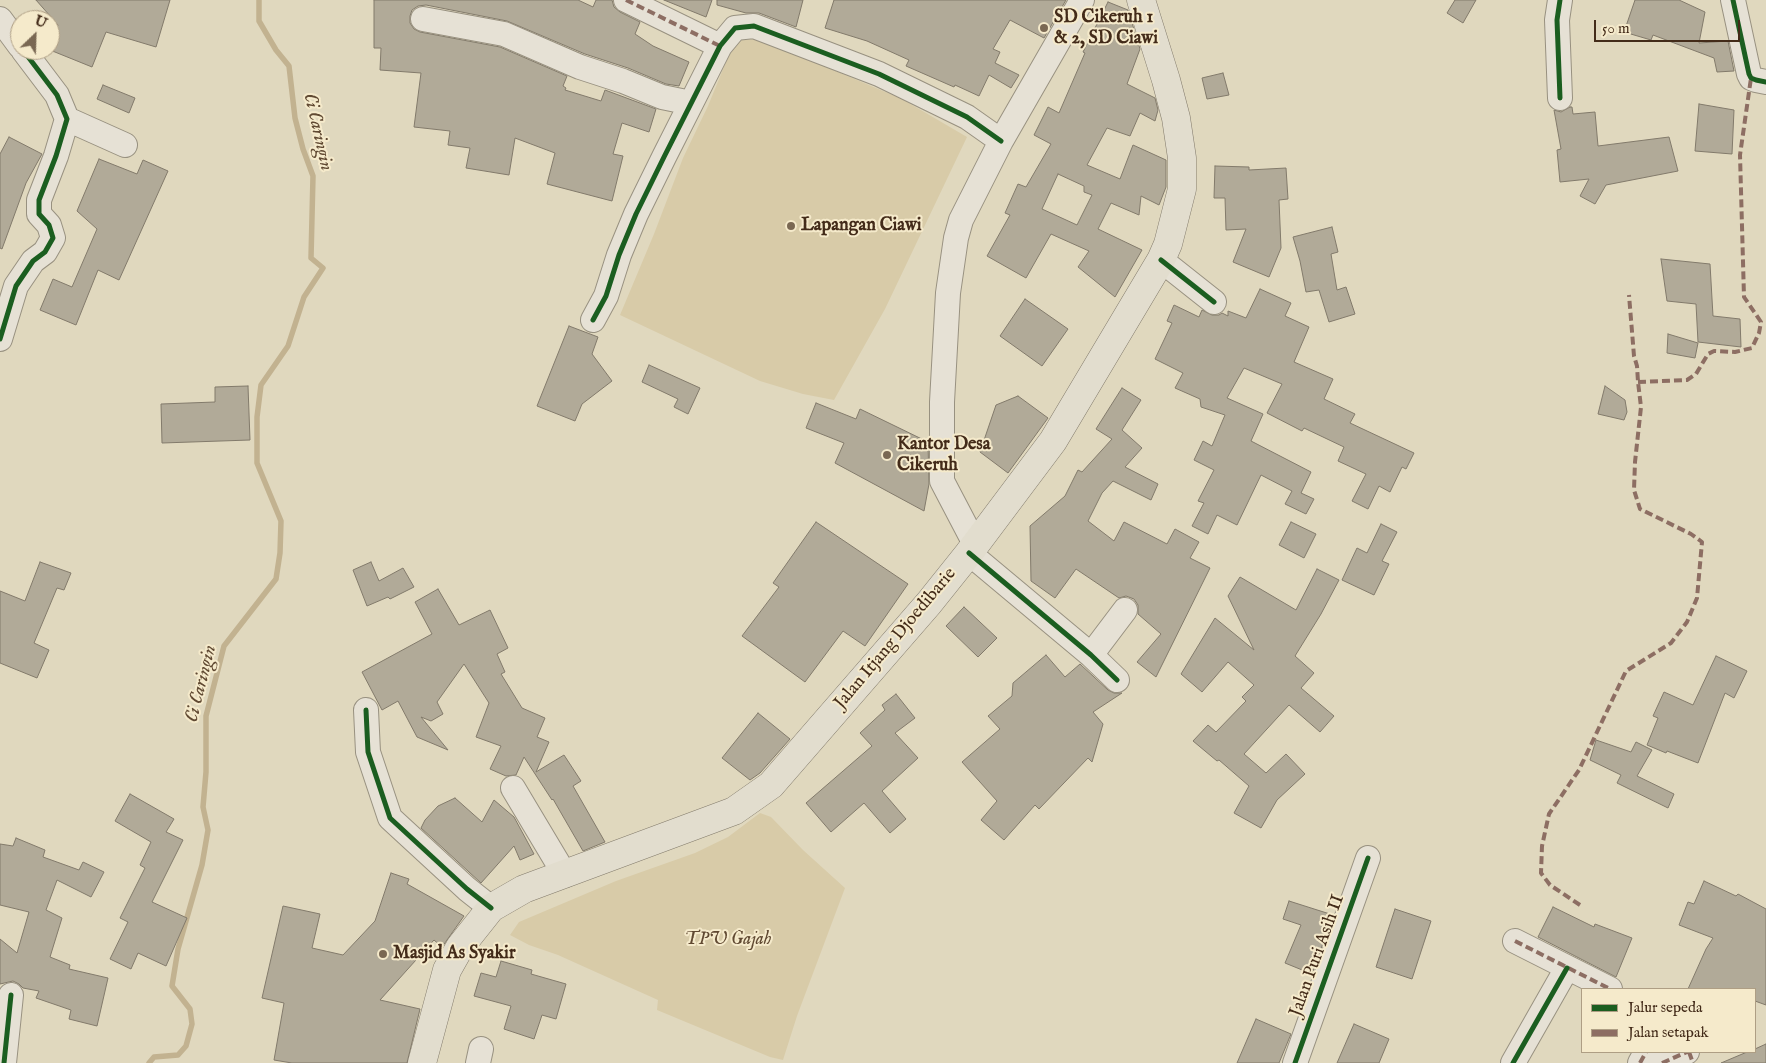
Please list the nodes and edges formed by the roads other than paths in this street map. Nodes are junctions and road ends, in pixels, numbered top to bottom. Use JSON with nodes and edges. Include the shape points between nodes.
{"nodes":[{"id":1,"x":626,"y":0,"type":"edge"},
{"id":2,"x":1082,"y":0,"type":"edge"},
{"id":3,"x":1141,"y":0,"type":"edge"},
{"id":4,"x":1560,"y":0,"type":"edge"},
{"id":5,"x":1732,"y":0,"type":"edge"},
{"id":6,"x":0,"y":19,"type":"edge"},
{"id":7,"x":423,"y":19,"type":"dead end"},
{"id":8,"x":10,"y":32,"type":"edge"},
{"id":9,"x":720,"y":46,"type":"junction"},
{"id":10,"x":31,"y":60,"type":"edge"},
{"id":11,"x":1766,"y":82,"type":"edge"},
{"id":12,"x":1560,"y":98,"type":"dead end"},
{"id":13,"x":691,"y":103,"type":"junction"},
{"id":14,"x":67,"y":119,"type":"junction"},
{"id":15,"x":1001,"y":141,"type":"junction"},
{"id":16,"x":125,"y":145,"type":"dead end"},
{"id":17,"x":1160,"y":260,"type":"junction"},
{"id":18,"x":1214,"y":302,"type":"dead end"},
{"id":19,"x":3,"y":314,"type":"edge"},
{"id":20,"x":593,"y":320,"type":"dead end"},
{"id":21,"x":0,"y":339,"type":"edge"},
{"id":22,"x":972,"y":549,"type":"junction"},
{"id":23,"x":1126,"y":610,"type":"dead end"},
{"id":24,"x":1091,"y":655,"type":"junction"},
{"id":25,"x":1117,"y":680,"type":"dead end"},
{"id":26,"x":366,"y":710,"type":"dead end"},
{"id":27,"x":513,"y":788,"type":"dead end"},
{"id":28,"x":1368,"y":858,"type":"dead end"},
{"id":29,"x":565,"y":875,"type":"junction"},
{"id":30,"x":490,"y":908,"type":"junction"},
{"id":31,"x":1516,"y":941,"type":"dead end"},
{"id":32,"x":1567,"y":968,"type":"junction"},
{"id":33,"x":1608,"y":988,"type":"edge"},
{"id":34,"x":10,"y":995,"type":"dead end"},
{"id":35,"x":1686,"y":1053,"type":"edge"},
{"id":36,"x":4,"y":1063,"type":"edge"},
{"id":37,"x":422,"y":1063,"type":"edge"},
{"id":38,"x":1295,"y":1063,"type":"edge"},
{"id":39,"x":1513,"y":1063,"type":"edge"},
{"id":40,"x":1662,"y":1063,"type":"edge"}],
"edges":[{"from":1,"to":9,"type":"street"},
{"from":2,"to":15,"type":"street"},
{"from":3,"to":17,"type":"main road","name":"Jalan Itjang Djoedibarie","via":[[1176,118],[1182,158],[1182,190],[1168,244]]},
{"from":4,"to":12,"type":"street","via":[[1557,20]]},
{"from":5,"to":11,"type":"street","via":[[1749,74],[1751,78]]},
{"from":6,"to":8,"type":"street"},
{"from":7,"to":13,"type":"street","via":[[504,34],[580,67],[623,80],[662,97]]},
{"from":9,"to":13,"type":"street"},
{"from":9,"to":15,"type":"street","via":[[735,28],[754,26],[879,74],[967,117]]},
{"from":10,"to":14,"type":"street","via":[[57,95]]},
{"from":13,"to":20,"type":"street","via":[[636,214],[606,296]]},
{"from":14,"to":16,"type":"street"},
{"from":14,"to":19,"type":"street","via":[[39,200],[39,214],[49,225],[53,238],[16,286]]},
{"from":15,"to":22,"type":"street","via":[[961,220],[948,293],[942,402],[942,481]]},
{"from":17,"to":18,"type":"street"},
{"from":17,"to":22,"type":"main road","name":"Jalan Itjang Djoedibarie","via":[[1052,441]]},
{"from":19,"to":21,"type":"street"},
{"from":22,"to":24,"type":"street"},
{"from":22,"to":29,"type":"main road","name":"Jalan Itjang Djoedibarie","via":[[771,785],[734,811]]},
{"from":23,"to":24,"type":"street"},
{"from":24,"to":25,"type":"street"},
{"from":26,"to":30,"type":"street","via":[[368,752],[390,818]]},
{"from":27,"to":29,"type":"street"},
{"from":28,"to":38,"type":"street","name":"Jalan Puri Asih II"},
{"from":29,"to":30,"type":"main road","name":"Jalan Itjang Djoedibarie","via":[[524,890]]},
{"from":30,"to":37,"type":"main road","name":"Jalan Itjang Djoedibarie","via":[[447,970]]},
{"from":31,"to":32,"type":"street"},
{"from":32,"to":33,"type":"street"},
{"from":32,"to":39,"type":"street"},
{"from":34,"to":36,"type":"street"},
{"from":35,"to":40,"type":"street"}]}
